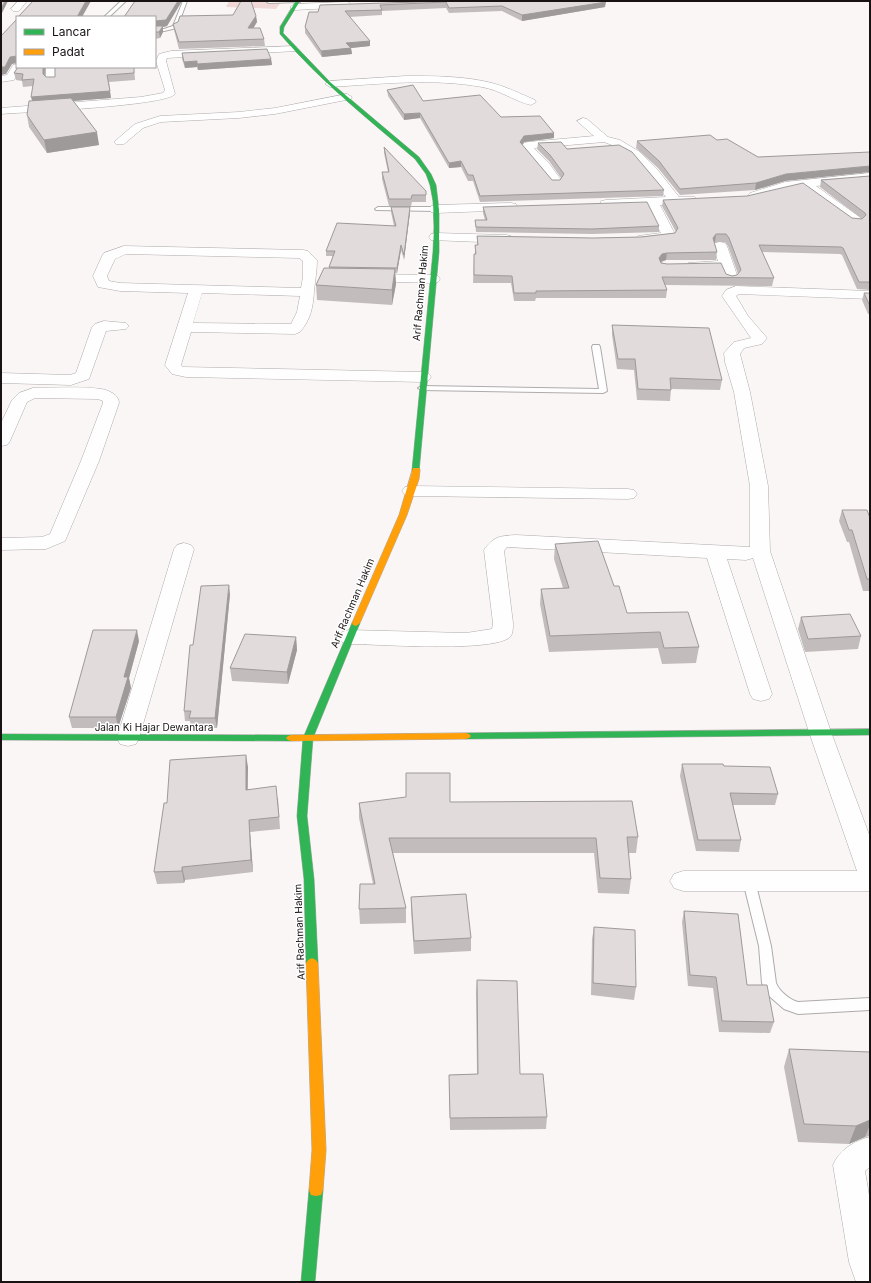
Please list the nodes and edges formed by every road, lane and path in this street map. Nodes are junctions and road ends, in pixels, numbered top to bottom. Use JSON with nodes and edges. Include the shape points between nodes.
{"nodes":[{"id":1,"x":23,"y":1,"type":"edge"},
{"id":2,"x":124,"y":1,"type":"edge"},
{"id":3,"x":185,"y":1,"type":"edge"},
{"id":4,"x":269,"y":2,"type":"edge"},
{"id":5,"x":297,"y":3,"type":"edge"},
{"id":6,"x":358,"y":5,"type":"edge"},
{"id":7,"x":16,"y":9,"type":"dead end"},
{"id":8,"x":107,"y":16,"type":"edge"},
{"id":9,"x":156,"y":30,"type":"edge"},
{"id":10,"x":294,"y":49,"type":"junction"},
{"id":11,"x":156,"y":53,"type":"edge"},
{"id":12,"x":170,"y":54,"type":"junction"},
{"id":13,"x":15,"y":62,"type":"edge"},
{"id":14,"x":51,"y":68,"type":"edge"},
{"id":15,"x":1,"y":79,"type":"edge"},
{"id":16,"x":51,"y":81,"type":"edge"},
{"id":17,"x":330,"y":84,"type":"junction"},
{"id":18,"x":347,"y":97,"type":"junction"},
{"id":19,"x":531,"y":102,"type":"dead end"},
{"id":20,"x":1,"y":111,"type":"edge"},
{"id":21,"x":584,"y":121,"type":"dead end"},
{"id":22,"x":604,"y":139,"type":"junction"},
{"id":23,"x":120,"y":142,"type":"dead end"},
{"id":24,"x":870,"y":177,"type":"edge"},
{"id":25,"x":556,"y":181,"type":"edge"},
{"id":26,"x":805,"y":184,"type":"junction"},
{"id":27,"x":744,"y":197,"type":"edge"},
{"id":28,"x":703,"y":199,"type":"edge"},
{"id":29,"x":675,"y":200,"type":"junction"},
{"id":30,"x":651,"y":201,"type":"junction"},
{"id":31,"x":598,"y":205,"type":"edge"},
{"id":32,"x":527,"y":207,"type":"edge"},
{"id":33,"x":378,"y":209,"type":"dead end"},
{"id":34,"x":436,"y":209,"type":"junction"},
{"id":35,"x":856,"y":221,"type":"edge"},
{"id":36,"x":436,"y":237,"type":"junction"},
{"id":37,"x":517,"y":239,"type":"edge"},
{"id":38,"x":632,"y":239,"type":"edge"},
{"id":39,"x":720,"y":246,"type":"dead end"},
{"id":40,"x":726,"y":265,"type":"junction"},
{"id":41,"x":681,"y":266,"type":"edge"},
{"id":42,"x":310,"y":277,"type":"junction"},
{"id":43,"x":326,"y":277,"type":"edge"},
{"id":44,"x":357,"y":278,"type":"edge"},
{"id":45,"x":433,"y":279,"type":"junction"},
{"id":46,"x":196,"y":289,"type":"junction"},
{"id":47,"x":736,"y":290,"type":"junction"},
{"id":48,"x":307,"y":292,"type":"junction"},
{"id":49,"x":870,"y":295,"type":"edge"},
{"id":50,"x":121,"y":326,"type":"dead end"},
{"id":51,"x":184,"y":327,"type":"junction"},
{"id":52,"x":596,"y":347,"type":"dead end"},
{"id":53,"x":1,"y":378,"type":"edge"},
{"id":54,"x":423,"y":383,"type":"junction"},
{"id":55,"x":1,"y":441,"type":"edge"},
{"id":56,"x":411,"y":491,"type":"junction"},
{"id":57,"x":628,"y":494,"type":"dead end"},
{"id":58,"x":1,"y":544,"type":"edge"},
{"id":59,"x":184,"y":549,"type":"dead end"},
{"id":60,"x":760,"y":551,"type":"junction"},
{"id":61,"x":715,"y":552,"type":"junction"},
{"id":62,"x":350,"y":637,"type":"junction"},
{"id":63,"x":761,"y":694,"type":"dead end"},
{"id":64,"x":820,"y":732,"type":"junction"},
{"id":65,"x":870,"y":732,"type":"edge"},
{"id":66,"x":1,"y":737,"type":"edge"},
{"id":67,"x":128,"y":738,"type":"junction"},
{"id":68,"x":308,"y":738,"type":"junction"},
{"id":69,"x":870,"y":872,"type":"edge"},
{"id":70,"x":683,"y":881,"type":"dead end"},
{"id":71,"x":749,"y":881,"type":"junction"},
{"id":72,"x":870,"y":881,"type":"edge"},
{"id":73,"x":870,"y":1004,"type":"edge"},
{"id":74,"x":870,"y":1152,"type":"edge"},
{"id":75,"x":870,"y":1277,"type":"edge"},
{"id":76,"x":308,"y":1282,"type":"edge"}],
"edges":[{"from":1,"to":7,"type":"street"},
{"from":2,"to":8,"type":"lane"},
{"from":3,"to":9,"type":"lane","via":[[175,28]]},
{"from":4,"to":5,"type":"lane"},
{"from":5,"to":6,"type":"street"},
{"from":5,"to":10,"type":"main road","name":"Arif Rachman Hakim","via":[[282,26],[281,33]]},
{"from":10,"to":12,"type":"street"},
{"from":10,"to":17,"type":"main road","name":"Arif Rachman Hakim"},
{"from":11,"to":12,"type":"street"},
{"from":12,"to":20,"type":"street","via":[[163,56],[161,61],[170,90],[170,94],[166,96],[147,100]]},
{"from":13,"to":15,"type":"street","via":[[10,78]]},
{"from":14,"to":16,"type":"street"},
{"from":17,"to":18,"type":"main road","name":"Arif Rachman Hakim"},
{"from":17,"to":19,"type":"street","via":[[452,80],[484,84]]},
{"from":18,"to":23,"type":"street","via":[[275,111],[160,119],[139,126]]},
{"from":18,"to":34,"type":"main road","name":"Arif Rachman Hakim","via":[[418,158],[433,186]]},
{"from":21,"to":22,"type":"street"},
{"from":22,"to":25,"type":"street","via":[[528,145],[526,148]]},
{"from":22,"to":29,"type":"street","via":[[614,140],[639,157]]},
{"from":24,"to":26,"type":"street"},
{"from":26,"to":27,"type":"street","via":[[785,186]]},
{"from":26,"to":35,"type":"street"},
{"from":28,"to":29,"type":"street"},
{"from":29,"to":30,"type":"street"},
{"from":30,"to":31,"type":"street"},
{"from":30,"to":38,"type":"street","via":[[668,236]]},
{"from":32,"to":34,"type":"street"},
{"from":33,"to":34,"type":"lane"},
{"from":34,"to":36,"type":"main road","name":"Arif Rachman Hakim"},
{"from":36,"to":37,"type":"street"},
{"from":36,"to":45,"type":"main road","name":"Arif Rachman Hakim"},
{"from":39,"to":40,"type":"street"},
{"from":40,"to":41,"type":"street"},
{"from":40,"to":47,"type":"street"},
{"from":42,"to":43,"type":"street"},
{"from":42,"to":46,"type":"street","via":[[310,260],[303,254],[129,250],[109,256],[100,276],[102,284],[107,286]]},
{"from":42,"to":48,"type":"street"},
{"from":44,"to":45,"type":"street"},
{"from":45,"to":54,"type":"main road","name":"Arif Rachman Hakim"},
{"from":46,"to":48,"type":"street"},
{"from":46,"to":51,"type":"street"},
{"from":47,"to":49,"type":"street"},
{"from":47,"to":60,"type":"street","via":[[729,296],[759,338],[757,341],[739,345],[732,353],[742,392],[759,486]]},
{"from":48,"to":51,"type":"street","via":[[308,298],[300,324],[295,329]]},
{"from":50,"to":53,"type":"street","via":[[100,327],[83,376],[78,379]]},
{"from":51,"to":54,"type":"street","via":[[173,365],[182,372]]},
{"from":52,"to":54,"type":"lane","via":[[604,391]]},
{"from":54,"to":56,"type":"main road","name":"Arif Rachman Hakim","via":[[415,479]]},
{"from":55,"to":58,"type":"street","via":[[20,400],[33,393],[101,394],[110,399],[111,403],[90,461],[58,537],[46,543]]},
{"from":56,"to":57,"type":"street"},
{"from":56,"to":62,"type":"main road","name":"Arif Rachman Hakim"},
{"from":59,"to":67,"type":"street"},
{"from":60,"to":61,"type":"street","via":[[746,554]]},
{"from":60,"to":64,"type":"street"},
{"from":61,"to":62,"type":"street","via":[[501,542],[494,550],[502,633],[466,640]]},
{"from":61,"to":63,"type":"street"},
{"from":62,"to":68,"type":"main road","name":"Arif Rachman Hakim"},
{"from":64,"to":65,"type":"main road","name":"Jalan Ki Hajar Dewantara"},
{"from":64,"to":68,"type":"main road","name":"Jalan Ki Hajar Dewantara"},
{"from":64,"to":69,"type":"street"},
{"from":66,"to":67,"type":"main road","name":"Jalan Ki Hajar Dewantara"},
{"from":67,"to":68,"type":"main road","name":"Jalan Ki Hajar Dewantara"},
{"from":68,"to":76,"type":"main road","name":"Arif Rachman Hakim","via":[[302,816],[309,879],[319,1150]]},
{"from":70,"to":71,"type":"street"},
{"from":71,"to":72,"type":"street"},
{"from":71,"to":73,"type":"lane","via":[[765,946],[769,983],[773,991],[789,1005],[798,1008]]},
{"from":74,"to":75,"type":"street","via":[[866,1152],[848,1165]]}]}
